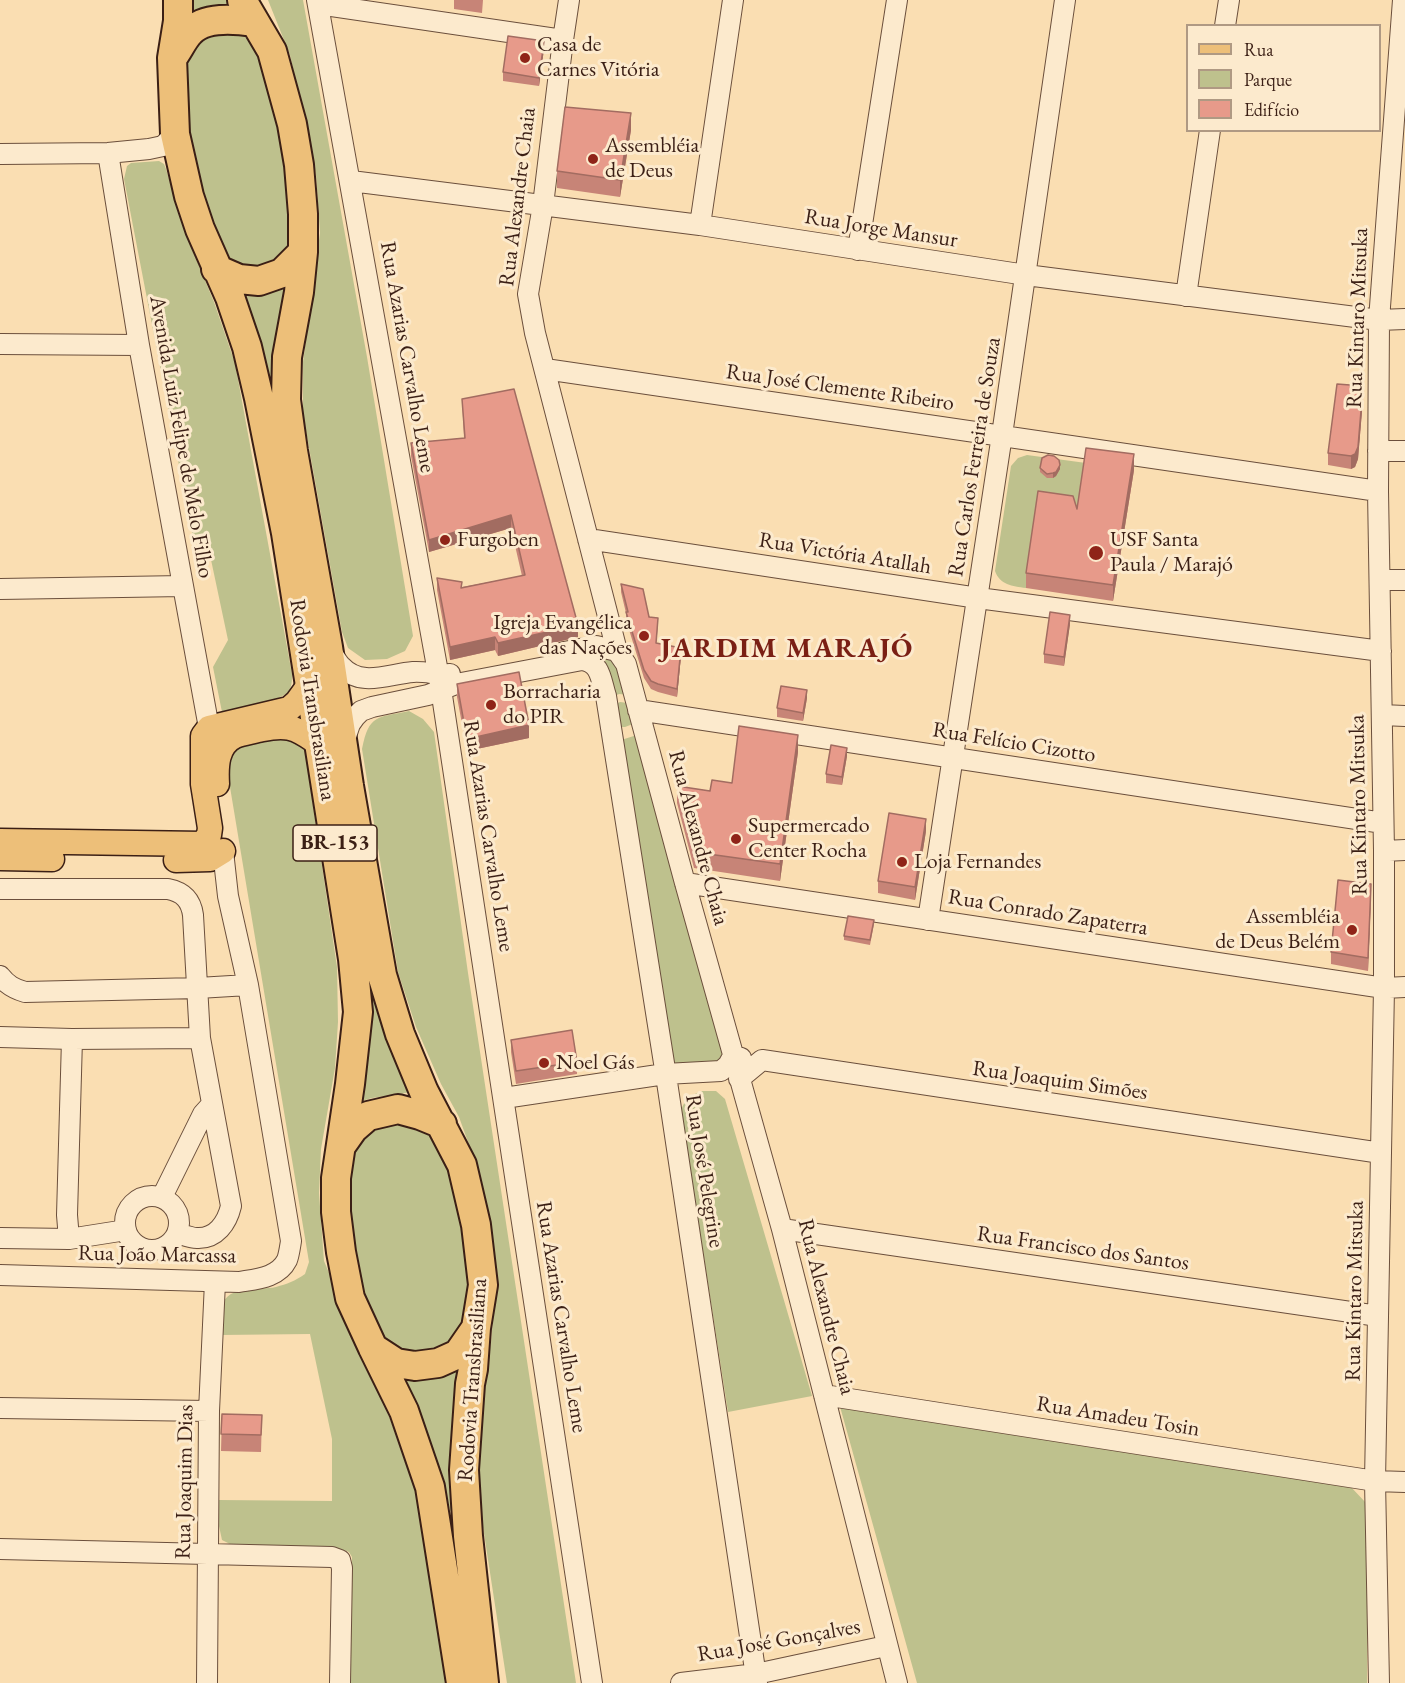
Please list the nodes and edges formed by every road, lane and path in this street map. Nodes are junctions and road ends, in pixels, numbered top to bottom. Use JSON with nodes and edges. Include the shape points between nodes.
{"nodes":[{"id":1,"x":178,"y":0,"type":"edge"},
{"id":2,"x":569,"y":0,"type":"edge"},
{"id":3,"x":733,"y":0,"type":"edge"},
{"id":4,"x":897,"y":0,"type":"edge"},
{"id":5,"x":1065,"y":0,"type":"edge"},
{"id":6,"x":1229,"y":0,"type":"edge"},
{"id":7,"x":1403,"y":0,"type":"edge"},
{"id":8,"x":317,"y":2,"type":"edge"},
{"id":9,"x":248,"y":11,"type":"edge"},
{"id":10,"x":1225,"y":24,"type":"edge"},
{"id":11,"x":562,"y":40,"type":"junction"},
{"id":12,"x":172,"y":58,"type":"junction"},
{"id":13,"x":1210,"y":132,"type":"edge"},
{"id":14,"x":1399,"y":133,"type":"edge"},
{"id":15,"x":176,"y":134,"type":"junction"},
{"id":16,"x":108,"y":153,"type":"junction"},
{"id":17,"x":0,"y":154,"type":"edge"},
{"id":18,"x":351,"y":181,"type":"junction"},
{"id":19,"x":543,"y":205,"type":"junction"},
{"id":20,"x":700,"y":225,"type":"junction"},
{"id":21,"x":858,"y":250,"type":"junction"},
{"id":22,"x":303,"y":252,"type":"junction"},
{"id":23,"x":216,"y":269,"type":"junction"},
{"id":24,"x":1026,"y":275,"type":"junction"},
{"id":25,"x":1186,"y":296,"type":"junction"},
{"id":26,"x":1405,"y":319,"type":"edge"},
{"id":27,"x":1379,"y":320,"type":"junction"},
{"id":28,"x":0,"y":344,"type":"edge"},
{"id":29,"x":139,"y":345,"type":"junction"},
{"id":30,"x":545,"y":369,"type":"junction"},
{"id":31,"x":1002,"y":435,"type":"junction"},
{"id":32,"x":1378,"y":451,"type":"junction"},
{"id":33,"x":1405,"y":451,"type":"edge"},
{"id":34,"x":1378,"y":491,"type":"junction"},
{"id":35,"x":588,"y":539,"type":"junction"},
{"id":36,"x":1380,"y":580,"type":"junction"},
{"id":37,"x":1405,"y":580,"type":"edge"},
{"id":38,"x":183,"y":586,"type":"junction"},
{"id":39,"x":0,"y":589,"type":"edge"},
{"id":40,"x":978,"y":598,"type":"junction"},
{"id":41,"x":328,"y":648,"type":"junction"},
{"id":42,"x":617,"y":651,"type":"junction"},
{"id":43,"x":1381,"y":651,"type":"junction"},
{"id":44,"x":440,"y":682,"type":"junction"},
{"id":45,"x":309,"y":684,"type":"junction"},
{"id":46,"x":639,"y":711,"type":"junction"},
{"id":47,"x":1382,"y":715,"type":"junction"},
{"id":48,"x":608,"y":716,"type":"junction"},
{"id":49,"x":1405,"y":716,"type":"edge"},
{"id":50,"x":209,"y":728,"type":"junction"},
{"id":51,"x":331,"y":744,"type":"junction"},
{"id":52,"x":953,"y":759,"type":"junction"},
{"id":53,"x":1383,"y":823,"type":"junction"},
{"id":54,"x":0,"y":841,"type":"edge"},
{"id":55,"x":212,"y":841,"type":"junction"},
{"id":56,"x":1384,"y":850,"type":"junction"},
{"id":57,"x":1405,"y":850,"type":"edge"},
{"id":58,"x":0,"y":858,"type":"edge"},
{"id":59,"x":685,"y":883,"type":"junction"},
{"id":60,"x":0,"y":889,"type":"edge"},
{"id":61,"x":928,"y":920,"type":"junction"},
{"id":62,"x":0,"y":976,"type":"edge"},
{"id":63,"x":248,"y":985,"type":"junction"},
{"id":64,"x":1405,"y":987,"type":"edge"},
{"id":65,"x":198,"y":988,"type":"junction"},
{"id":66,"x":1384,"y":988,"type":"junction"},
{"id":67,"x":0,"y":1037,"type":"edge"},
{"id":68,"x":200,"y":1038,"type":"junction"},
{"id":69,"x":72,"y":1039,"type":"junction"},
{"id":70,"x":733,"y":1056,"type":"junction"},
{"id":71,"x":762,"y":1060,"type":"junction"},
{"id":72,"x":666,"y":1078,"type":"junction"},
{"id":73,"x":740,"y":1079,"type":"junction"},
{"id":74,"x":505,"y":1102,"type":"junction"},
{"id":75,"x":213,"y":1104,"type":"junction"},
{"id":76,"x":442,"y":1124,"type":"junction"},
{"id":77,"x":341,"y":1146,"type":"junction"},
{"id":78,"x":1381,"y":1153,"type":"junction"},
{"id":79,"x":162,"y":1197,"type":"junction"},
{"id":80,"x":782,"y":1229,"type":"junction"},
{"id":81,"x":126,"y":1230,"type":"junction"},
{"id":82,"x":178,"y":1233,"type":"junction"},
{"id":83,"x":0,"y":1238,"type":"edge"},
{"id":84,"x":69,"y":1239,"type":"junction"},
{"id":85,"x":0,"y":1275,"type":"edge"},
{"id":86,"x":215,"y":1282,"type":"junction"},
{"id":87,"x":1378,"y":1316,"type":"junction"},
{"id":88,"x":476,"y":1328,"type":"junction"},
{"id":89,"x":373,"y":1348,"type":"junction"},
{"id":90,"x":824,"y":1395,"type":"junction"},
{"id":91,"x":0,"y":1408,"type":"edge"},
{"id":92,"x":209,"y":1411,"type":"junction"},
{"id":93,"x":1375,"y":1481,"type":"junction"},
{"id":94,"x":1405,"y":1482,"type":"edge"},
{"id":95,"x":0,"y":1549,"type":"edge"},
{"id":96,"x":209,"y":1553,"type":"junction"},
{"id":97,"x":886,"y":1646,"type":"junction"},
{"id":98,"x":757,"y":1678,"type":"edge"},
{"id":99,"x":207,"y":1683,"type":"edge"},
{"id":100,"x":340,"y":1683,"type":"edge"},
{"id":101,"x":460,"y":1683,"type":"edge"},
{"id":102,"x":484,"y":1683,"type":"edge"},
{"id":103,"x":592,"y":1683,"type":"edge"},
{"id":104,"x":681,"y":1683,"type":"edge"},
{"id":105,"x":897,"y":1683,"type":"edge"},
{"id":106,"x":1379,"y":1683,"type":"edge"}],
"edges":[{"from":1,"to":12,"type":"highway","name":"Rodovia Transbrasiliana","number":"BR-153"},
{"from":2,"to":11,"type":"street","name":"Rua Alexandre Chaia"},
{"from":3,"to":20,"type":"street"},
{"from":4,"to":21,"type":"street"},
{"from":5,"to":24,"type":"street","name":"Rua Carlos Ferreira de Souza"},
{"from":6,"to":10,"type":"street"},
{"from":7,"to":14,"type":"street","name":"Rua Kintaro Mitsuka"},
{"from":8,"to":11,"type":"street"},
{"from":8,"to":18,"type":"street","name":"Rua Azarias Carvalho Leme"},
{"from":9,"to":12,"type":"highway","via":[[231,19],[209,21],[191,31]]},
{"from":9,"to":22,"type":"highway","name":"Rodovia Transbrasiliana","number":"BR-153","via":[[272,51],[292,124],[300,175]]},
{"from":11,"to":19,"type":"street","name":"Rua Alexandre Chaia"},
{"from":12,"to":15,"type":"highway","name":"Rodovia Transbrasiliana","number":"BR-153"},
{"from":13,"to":25,"type":"street"},
{"from":14,"to":27,"type":"street","name":"Rua Kintaro Mitsuka"},
{"from":15,"to":16,"type":"street","via":[[163,146]]},
{"from":15,"to":23,"type":"highway","name":"Rodovia Transbrasiliana","number":"BR-153","via":[[189,196]]},
{"from":16,"to":17,"type":"street"},
{"from":16,"to":29,"type":"street","name":"Avenida Luiz Felipe de Melo Filho"},
{"from":18,"to":19,"type":"street","name":"Rua Jorge Mansur"},
{"from":18,"to":44,"type":"street","name":"Rua Azarias Carvalho Leme"},
{"from":19,"to":20,"type":"street","name":"Rua Jorge Mansur"},
{"from":19,"to":30,"type":"street","name":"Rua Alexandre Chaia","via":[[528,294]]},
{"from":20,"to":21,"type":"street","name":"Rua Jorge Mansur"},
{"from":21,"to":24,"type":"street","name":"Rua Jorge Mansur"},
{"from":22,"to":23,"type":"highway","via":[[282,273],[259,281],[239,279]]},
{"from":22,"to":41,"type":"highway","name":"Rodovia Transbrasiliana","number":"BR-153","via":[[287,357],[286,400]]},
{"from":23,"to":45,"type":"highway","name":"Rodovia Transbrasiliana","number":"BR-153","via":[[247,347],[259,398],[286,532]]},
{"from":24,"to":25,"type":"street","name":"Rua Jorge Mansur"},
{"from":24,"to":31,"type":"street","name":"Rua Carlos Ferreira de Souza"},
{"from":25,"to":27,"type":"street","name":"Rua Jorge Mansur"},
{"from":26,"to":27,"type":"street","name":"Rua Jorge Mansur"},
{"from":27,"to":32,"type":"street","name":"Rua Kintaro Mitsuka"},
{"from":28,"to":29,"type":"street"},
{"from":29,"to":38,"type":"street","name":"Avenida Luiz Felipe de Melo Filho"},
{"from":30,"to":31,"type":"street","name":"Rua José Clemente Ribeiro"},
{"from":30,"to":35,"type":"street","name":"Rua Alexandre Chaia"},
{"from":31,"to":34,"type":"street","name":"Rua José Clemente Ribeiro"},
{"from":31,"to":40,"type":"street","name":"Rua Carlos Ferreira de Souza"},
{"from":32,"to":33,"type":"street"},
{"from":32,"to":34,"type":"street","name":"Rua Kintaro Mitsuka"},
{"from":34,"to":36,"type":"street","name":"Rua Kintaro Mitsuka"},
{"from":35,"to":40,"type":"street","name":"Rua Victória Atallah"},
{"from":35,"to":42,"type":"street","name":"Rua Alexandre Chaia"},
{"from":36,"to":37,"type":"street"},
{"from":36,"to":43,"type":"street","name":"Rua Kintaro Mitsuka"},
{"from":38,"to":39,"type":"street"},
{"from":38,"to":50,"type":"street","name":"Avenida Luiz Felipe de Melo Filho"},
{"from":40,"to":43,"type":"street","name":"Rua Victória Atallah"},
{"from":40,"to":52,"type":"street","name":"Rua Carlos Ferreira de Souza"},
{"from":41,"to":44,"type":"street","via":[[341,667],[354,675],[371,680],[415,671]]},
{"from":41,"to":51,"type":"highway","name":"Rodovia Transbrasiliana","number":"BR-153"},
{"from":42,"to":44,"type":"street","via":[[596,646],[456,674]]},
{"from":42,"to":46,"type":"street","name":"Rua Alexandre Chaia","via":[[626,664]]},
{"from":43,"to":47,"type":"street","name":"Rua Kintaro Mitsuka"},
{"from":44,"to":48,"type":"street","name":"Rua José Pelegrine","via":[[456,684],[590,661],[598,667]]},
{"from":44,"to":51,"type":"street","via":[[428,695],[361,711]]},
{"from":44,"to":74,"type":"street","name":"Rua Azarias Carvalho Leme"},
{"from":45,"to":50,"type":"main road","via":[[290,709]]},
{"from":45,"to":51,"type":"highway","name":"Rodovia Transbrasiliana","number":"BR-153"},
{"from":46,"to":48,"type":"street","via":[[623,699],[618,700]]},
{"from":46,"to":48,"type":"street","via":[[633,728],[625,731],[615,729]]},
{"from":46,"to":52,"type":"street","name":"Rua Felício Cizotto"},
{"from":46,"to":59,"type":"street","name":"Rua Alexandre Chaia"},
{"from":47,"to":49,"type":"street"},
{"from":47,"to":53,"type":"street","name":"Rua Kintaro Mitsuka"},
{"from":48,"to":72,"type":"street","name":"Rua José Pelegrine"},
{"from":50,"to":55,"type":"main road","via":[[203,736],[202,784]]},
{"from":51,"to":55,"type":"main road","via":[[276,726],[234,736],[218,754]]},
{"from":51,"to":76,"type":"highway","name":"Rodovia Transbrasiliana","number":"BR-153","via":[[382,975],[400,1034]]},
{"from":51,"to":77,"type":"highway","name":"Rodovia Transbrasiliana","number":"BR-153","via":[[358,1012]]},
{"from":52,"to":53,"type":"street","name":"Rua Felício Cizotto"},
{"from":52,"to":61,"type":"street","name":"Rua Carlos Ferreira de Souza"},
{"from":53,"to":56,"type":"street","name":"Rua Kintaro Mitsuka"},
{"from":54,"to":55,"type":"main road"},
{"from":55,"to":58,"type":"main road","via":[[210,859],[201,860]]},
{"from":55,"to":63,"type":"street"},
{"from":56,"to":57,"type":"street"},
{"from":56,"to":66,"type":"street","name":"Rua Kintaro Mitsuka"},
{"from":59,"to":61,"type":"street","name":"Rua Conrado Zapaterra"},
{"from":59,"to":70,"type":"street","name":"Rua Alexandre Chaia"},
{"from":60,"to":65,"type":"street","via":[[176,891],[192,908]]},
{"from":61,"to":66,"type":"street","name":"Rua Conrado Zapaterra"},
{"from":62,"to":65,"type":"street","via":[[14,989],[25,992]]},
{"from":63,"to":65,"type":"street"},
{"from":63,"to":86,"type":"street","name":"Rua João Marcassa","via":[[291,1241],[286,1261],[277,1272],[239,1282]]},
{"from":64,"to":66,"type":"street","name":"Rua Conrado Zapaterra"},
{"from":65,"to":68,"type":"street"},
{"from":66,"to":78,"type":"street","name":"Rua Kintaro Mitsuka"},
{"from":67,"to":69,"type":"street"},
{"from":68,"to":69,"type":"street"},
{"from":68,"to":75,"type":"street"},
{"from":69,"to":84,"type":"street"},
{"from":70,"to":71,"type":"street","name":"Rua Joaquim Simões"},
{"from":70,"to":72,"type":"street","via":[[721,1071]]},
{"from":70,"to":73,"type":"street","name":"Rua Alexandre Chaia"},
{"from":71,"to":73,"type":"street"},
{"from":71,"to":78,"type":"street","name":"Rua Joaquim Simões"},
{"from":72,"to":73,"type":"street"},
{"from":72,"to":74,"type":"street"},
{"from":72,"to":98,"type":"street","name":"Rua José Pelegrine"},
{"from":73,"to":80,"type":"street","name":"Rua Alexandre Chaia"},
{"from":74,"to":103,"type":"street","name":"Rua Azarias Carvalho Leme"},
{"from":75,"to":79,"type":"street","via":[[203,1114]]},
{"from":75,"to":82,"type":"street","via":[[230,1196],[229,1216],[216,1233],[206,1237],[196,1239]]},
{"from":76,"to":77,"type":"highway","via":[[398,1108],[368,1116]]},
{"from":76,"to":88,"type":"highway","name":"Rodovia Transbrasiliana","number":"BR-153","via":[[462,1165],[476,1225],[483,1285]]},
{"from":77,"to":89,"type":"highway","name":"Rodovia Transbrasiliana","number":"BR-153","via":[[336,1178],[340,1252],[350,1298]]},
{"from":78,"to":87,"type":"street","name":"Rua Kintaro Mitsuka"},
{"from":79,"to":81,"type":"street","via":[[144,1197],[130,1206]]},
{"from":79,"to":82,"type":"street","via":[[176,1208]]},
{"from":80,"to":87,"type":"street","name":"Rua Francisco dos Santos"},
{"from":80,"to":90,"type":"street","name":"Rua Alexandre Chaia"},
{"from":81,"to":82,"type":"street","via":[[135,1244],[150,1250],[166,1246]]},
{"from":81,"to":84,"type":"street"},
{"from":83,"to":84,"type":"street"},
{"from":85,"to":86,"type":"street","name":"Rua João Marcassa"},
{"from":86,"to":92,"type":"street","name":"Rua Joaquim Dias"},
{"from":87,"to":93,"type":"street","name":"Rua Kintaro Mitsuka"},
{"from":88,"to":89,"type":"highway","via":[[458,1354],[438,1363],[396,1363]]},
{"from":88,"to":102,"type":"highway","name":"Rodovia Transbrasiliana","number":"BR-153","via":[[464,1470]]},
{"from":89,"to":101,"type":"highway","name":"Rodovia Transbrasiliana","number":"BR-153","via":[[404,1411],[430,1487]]},
{"from":90,"to":93,"type":"street","name":"Rua Amadeu Tosin"},
{"from":90,"to":97,"type":"street","name":"Rua Alexandre Chaia"},
{"from":91,"to":92,"type":"street"},
{"from":92,"to":96,"type":"street","name":"Rua Joaquim Dias"},
{"from":93,"to":94,"type":"street","name":"Rua Amadeu Tosin"},
{"from":93,"to":106,"type":"street","name":"Rua Kintaro Mitsuka"},
{"from":95,"to":96,"type":"street"},
{"from":96,"to":99,"type":"street","name":"Rua Joaquim Dias"},
{"from":96,"to":100,"type":"street","via":[[340,1560]]},
{"from":97,"to":98,"type":"street","name":"Rua José Gonçalves"},
{"from":97,"to":105,"type":"street","name":"Rua Alexandre Chaia"},
{"from":98,"to":104,"type":"street","name":"Rua José Gonçalves"}]}
